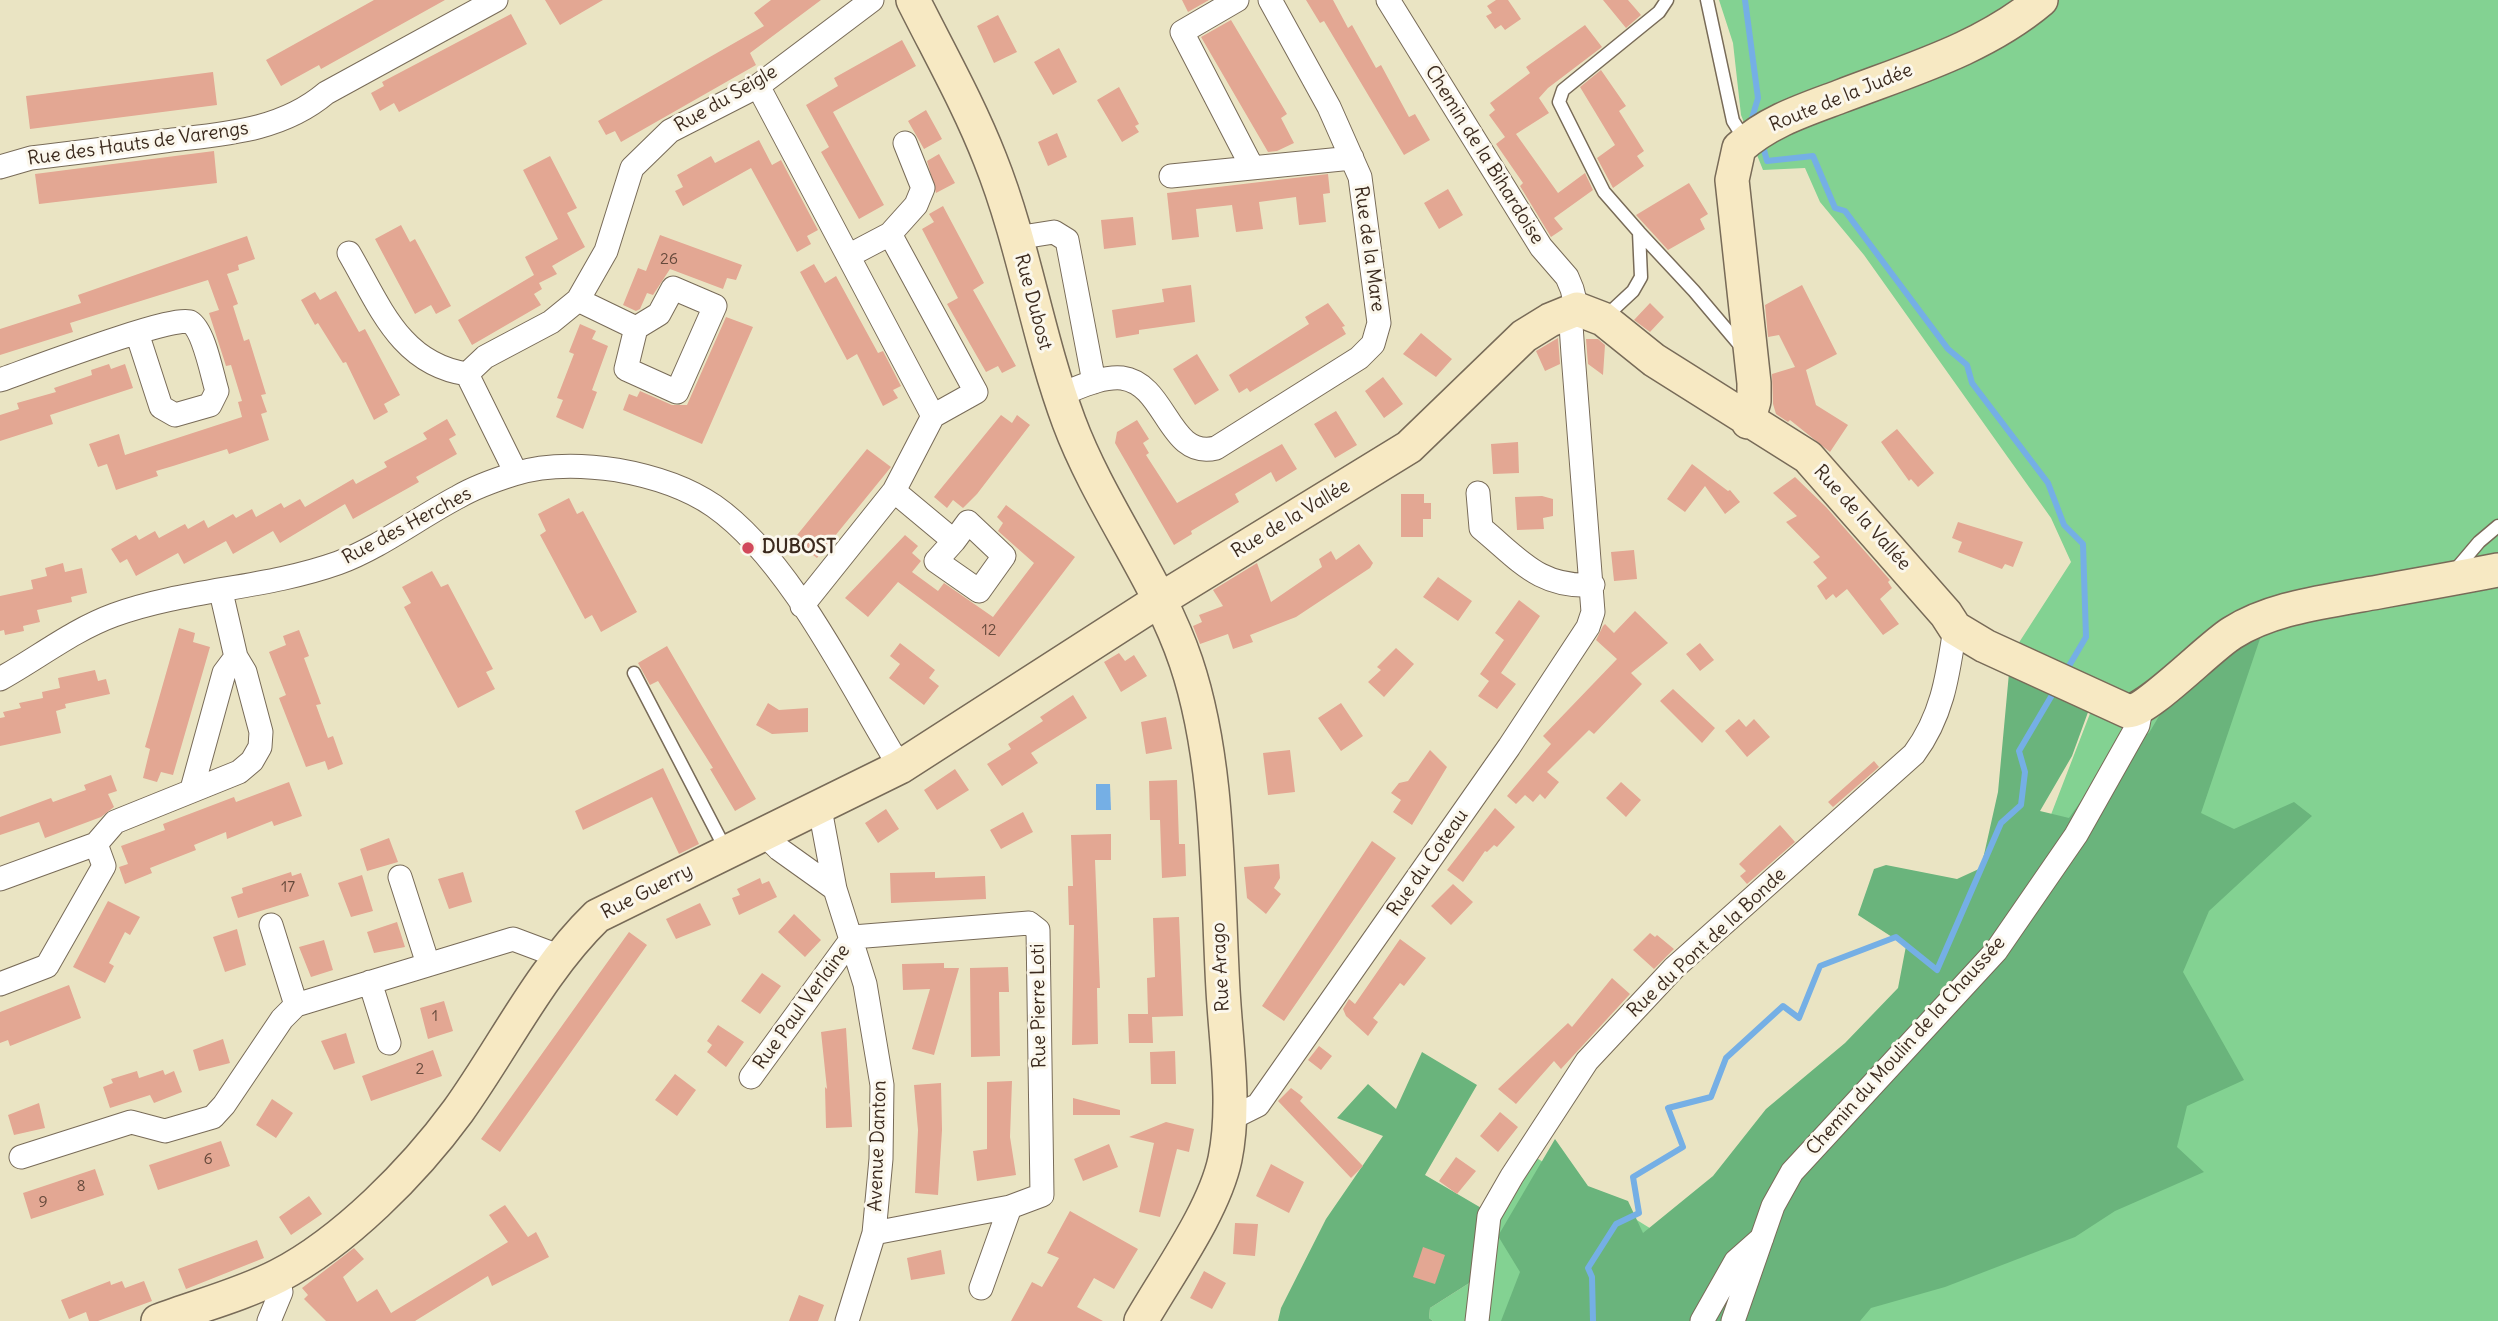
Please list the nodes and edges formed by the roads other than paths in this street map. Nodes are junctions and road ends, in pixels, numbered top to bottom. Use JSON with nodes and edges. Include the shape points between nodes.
{"nodes":[{"id":1,"x":496,"y":0,"type":"edge"},
{"id":2,"x":872,"y":0,"type":"edge"},
{"id":3,"x":914,"y":0,"type":"edge"},
{"id":4,"x":1237,"y":0,"type":"edge"},
{"id":5,"x":1270,"y":0,"type":"edge"},
{"id":6,"x":1388,"y":0,"type":"edge"},
{"id":7,"x":1667,"y":0,"type":"edge"},
{"id":8,"x":1707,"y":0,"type":"edge"},
{"id":9,"x":2041,"y":0,"type":"edge"},
{"id":10,"x":758,"y":86,"type":"junction"},
{"id":11,"x":1746,"y":141,"type":"junction"},
{"id":12,"x":905,"y":143,"type":"dead end"},
{"id":13,"x":1352,"y":158,"type":"junction"},
{"id":14,"x":0,"y":167,"type":"edge"},
{"id":15,"x":1252,"y":167,"type":"junction"},
{"id":16,"x":1171,"y":176,"type":"dead end"},
{"id":17,"x":1639,"y":232,"type":"junction"},
{"id":18,"x":890,"y":234,"type":"junction"},
{"id":19,"x":1016,"y":238,"type":"junction"},
{"id":20,"x":349,"y":253,"type":"dead end"},
{"id":21,"x":850,"y":255,"type":"junction"},
{"id":22,"x":578,"y":300,"type":"junction"},
{"id":23,"x":1590,"y":314,"type":"junction"},
{"id":24,"x":636,"y":328,"type":"junction"},
{"id":25,"x":137,"y":333,"type":"dead end"},
{"id":26,"x":1752,"y":353,"type":"junction"},
{"id":27,"x":467,"y":374,"type":"junction"},
{"id":28,"x":0,"y":380,"type":"edge"},
{"id":29,"x":1094,"y":382,"type":"junction"},
{"id":30,"x":1059,"y":395,"type":"junction"},
{"id":31,"x":933,"y":416,"type":"junction"},
{"id":32,"x":1748,"y":422,"type":"junction"},
{"id":33,"x":516,"y":473,"type":"junction"},
{"id":34,"x":894,"y":491,"type":"junction"},
{"id":35,"x":1478,"y":493,"type":"dead end"},
{"id":36,"x":2498,"y":526,"type":"edge"},
{"id":37,"x":954,"y":541,"type":"dead end"},
{"id":38,"x":2498,"y":570,"type":"edge"},
{"id":39,"x":2459,"y":578,"type":"junction"},
{"id":40,"x":1593,"y":585,"type":"junction"},
{"id":41,"x":221,"y":592,"type":"junction"},
{"id":42,"x":1158,"y":601,"type":"junction"},
{"id":43,"x":802,"y":606,"type":"junction"},
{"id":44,"x":1955,"y":628,"type":"junction"},
{"id":45,"x":236,"y":657,"type":"junction"},
{"id":46,"x":634,"y":673,"type":"dead end"},
{"id":47,"x":0,"y":679,"type":"edge"},
{"id":48,"x":2141,"y":709,"type":"junction"},
{"id":49,"x":900,"y":767,"type":"junction"},
{"id":50,"x":192,"y":789,"type":"junction"},
{"id":51,"x":820,"y":809,"type":"junction"},
{"id":52,"x":765,"y":835,"type":"junction"},
{"id":53,"x":96,"y":844,"type":"junction"},
{"id":54,"x":727,"y":853,"type":"junction"},
{"id":55,"x":400,"y":877,"type":"dead end"},
{"id":56,"x":0,"y":879,"type":"edge"},
{"id":57,"x":835,"y":888,"type":"junction"},
{"id":58,"x":271,"y":925,"type":"dead end"},
{"id":59,"x":853,"y":937,"type":"junction"},
{"id":60,"x":561,"y":957,"type":"junction"},
{"id":61,"x":428,"y":964,"type":"junction"},
{"id":62,"x":370,"y":982,"type":"junction"},
{"id":63,"x":0,"y":985,"type":"edge"},
{"id":64,"x":296,"y":1005,"type":"junction"},
{"id":65,"x":389,"y":1043,"type":"dead end"},
{"id":66,"x":751,"y":1077,"type":"dead end"},
{"id":67,"x":1228,"y":1120,"type":"junction"},
{"id":68,"x":21,"y":1157,"type":"dead end"},
{"id":69,"x":1010,"y":1207,"type":"junction"},
{"id":70,"x":874,"y":1233,"type":"junction"},
{"id":71,"x":1762,"y":1238,"type":"junction"},
{"id":72,"x":278,"y":1276,"type":"junction"},
{"id":73,"x":981,"y":1289,"type":"dead end"},
{"id":74,"x":158,"y":1321,"type":"edge"},
{"id":75,"x":269,"y":1321,"type":"edge"},
{"id":76,"x":847,"y":1321,"type":"edge"},
{"id":77,"x":1140,"y":1321,"type":"edge"},
{"id":78,"x":1476,"y":1321,"type":"edge"},
{"id":79,"x":1702,"y":1321,"type":"edge"},
{"id":80,"x":1733,"y":1321,"type":"edge"}],
"edges":[{"from":1,"to":14,"type":"street","name":"Rue des Hauts de Varengs","via":[[277,121],[224,136],[31,158]]},
{"from":2,"to":10,"type":"street","name":"Rue du Seigle"},
{"from":3,"to":19,"type":"street","name":"Rue Dubost","via":[[990,158]]},
{"from":4,"to":15,"type":"street","via":[[1186,27],[1183,37]]},
{"from":5,"to":13,"type":"street","name":"Rue de la Mare"},
{"from":6,"to":23,"type":"street","name":"Chemin de la Bihardoise","via":[[1541,247]]},
{"from":7,"to":17,"type":"lane","via":[[1563,90],[1559,102],[1604,192]]},
{"from":8,"to":11,"type":"lane","via":[[1733,121]]},
{"from":9,"to":11,"type":"street","name":"Route de la Judée","via":[[1981,41],[1796,113]]},
{"from":10,"to":21,"type":"street"},
{"from":10,"to":22,"type":"street","name":"Rue du Seigle","via":[[670,131],[632,168],[606,251]]},
{"from":11,"to":26,"type":"street","name":"Route de la Judée","via":[[1736,154],[1732,180]]},
{"from":12,"to":18,"type":"street","via":[[923,188],[916,205]]},
{"from":13,"to":15,"type":"street"},
{"from":13,"to":29,"type":"street","name":"Rue de la Mare","via":[[1362,189],[1379,323],[1367,351],[1206,451],[1182,439],[1144,387],[1123,378]]},
{"from":15,"to":16,"type":"street"},
{"from":17,"to":23,"type":"lane","via":[[1641,276],[1633,291]]},
{"from":17,"to":26,"type":"lane","via":[[1741,348]]},
{"from":18,"to":21,"type":"street"},
{"from":18,"to":31,"type":"street","via":[[976,392]]},
{"from":19,"to":29,"type":"street","via":[[1054,232],[1067,240]]},
{"from":19,"to":30,"type":"street","name":"Rue Dubost"},
{"from":20,"to":27,"type":"street","via":[[398,336],[413,352],[450,371]]},
{"from":21,"to":31,"type":"street"},
{"from":22,"to":24,"type":"street"},
{"from":22,"to":27,"type":"street","name":"Rue du Seigle","via":[[551,322],[485,357]]},
{"from":23,"to":32,"type":"street","name":"Rue de la Vallée"},
{"from":23,"to":40,"type":"street","name":"Rue du Coteau","via":[[1571,325]]},
{"from":23,"to":42,"type":"street","name":"Rue de la Vallée","via":[[1549,320],[1524,336],[1409,447]]},
{"from":24,"to":24,"type":"street","via":[[626,369],[677,392],[715,306],[673,288],[659,314]]},
{"from":25,"to":28,"type":"street"},
{"from":26,"to":32,"type":"street","name":"Route de la Judée","via":[[1754,401]]},
{"from":27,"to":33,"type":"street"},
{"from":29,"to":30,"type":"street","name":"Rue de la Mare"},
{"from":30,"to":42,"type":"street","name":"Rue Dubost"},
{"from":31,"to":34,"type":"street"},
{"from":32,"to":44,"type":"street","name":"Rue de la Vallée","via":[[1808,457]]},
{"from":33,"to":41,"type":"street","name":"Rue des Herches","via":[[459,496],[341,562],[280,581]]},
{"from":33,"to":43,"type":"street","name":"Rue des Herches","via":[[583,466],[638,474],[685,490],[713,505],[752,537]]},
{"from":34,"to":37,"type":"street"},
{"from":34,"to":43,"type":"street"},
{"from":35,"to":40,"type":"street","via":[[1481,528],[1537,573],[1564,586]]},
{"from":36,"to":39,"type":"lane","via":[[2465,557],[2457,568]]},
{"from":38,"to":39,"type":"street"},
{"from":39,"to":48,"type":"street","via":[[2275,614],[2208,649]]},
{"from":40,"to":67,"type":"street","name":"Rue du Coteau","via":[[1588,627],[1509,747],[1258,1105]]},
{"from":41,"to":45,"type":"street"},
{"from":41,"to":47,"type":"street","name":"Rue des Herches","via":[[167,601],[91,624]]},
{"from":42,"to":49,"type":"street","name":"Rue Guerry"},
{"from":42,"to":67,"type":"street","name":"Rue Arago","via":[[1185,661],[1204,740],[1213,809]]},
{"from":43,"to":49,"type":"street","name":"Rue des Herches"},
{"from":44,"to":48,"type":"street","name":"Rue de la Vallée","via":[[2126,711]]},
{"from":44,"to":78,"type":"street","name":"Rue du Pont de la Bonde","via":[[1937,716],[1914,754],[1674,968],[1587,1061],[1489,1216]]},
{"from":45,"to":50,"type":"street","via":[[224,673]]},
{"from":45,"to":50,"type":"street","via":[[245,671],[258,718],[260,747],[239,772]]},
{"from":46,"to":54,"type":"lane"},
{"from":48,"to":71,"type":"street","name":"Chemin du Moulin de la Chaussée","via":[[2138,725],[2088,813],[2031,902],[1962,988],[1792,1172]]},
{"from":49,"to":51,"type":"street","name":"Rue Guerry"},
{"from":50,"to":53,"type":"street","via":[[116,822]]},
{"from":51,"to":52,"type":"street","name":"Rue Guerry"},
{"from":51,"to":57,"type":"street","name":"Avenue Danton"},
{"from":52,"to":54,"type":"street","name":"Rue Guerry"},
{"from":52,"to":57,"type":"street"},
{"from":53,"to":56,"type":"street"},
{"from":53,"to":63,"type":"street","via":[[104,866],[47,967]]},
{"from":54,"to":60,"type":"street","name":"Rue Guerry","via":[[597,916]]},
{"from":55,"to":61,"type":"street"},
{"from":57,"to":59,"type":"street","name":"Avenue Danton"},
{"from":58,"to":64,"type":"street"},
{"from":59,"to":66,"type":"street","name":"Rue Paul Verlaine"},
{"from":59,"to":69,"type":"street","name":"Rue Pierre Loti","via":[[1029,923],[1038,930],[1042,1195]]},
{"from":59,"to":70,"type":"street","name":"Avenue Danton","via":[[882,1085]]},
{"from":60,"to":61,"type":"street","via":[[513,939]]},
{"from":60,"to":72,"type":"street","name":"Rue Guerry","via":[[422,1156],[319,1251]]},
{"from":61,"to":62,"type":"street"},
{"from":62,"to":64,"type":"street"},
{"from":62,"to":65,"type":"street"},
{"from":64,"to":68,"type":"street","via":[[213,1117],[165,1131],[131,1122]]},
{"from":67,"to":77,"type":"street","name":"Rue Arago","via":[[1226,1156],[1215,1192]]},
{"from":69,"to":70,"type":"street","name":"Rue Pierre Loti"},
{"from":69,"to":73,"type":"street"},
{"from":70,"to":76,"type":"street","name":"Avenue Danton"},
{"from":71,"to":79,"type":"street","via":[[1736,1261]]},
{"from":71,"to":80,"type":"street","name":"Chemin du Moulin de la Chaussée"},
{"from":72,"to":74,"type":"street","name":"Rue Guerry"},
{"from":72,"to":75,"type":"street","via":[[281,1292]]}]}
